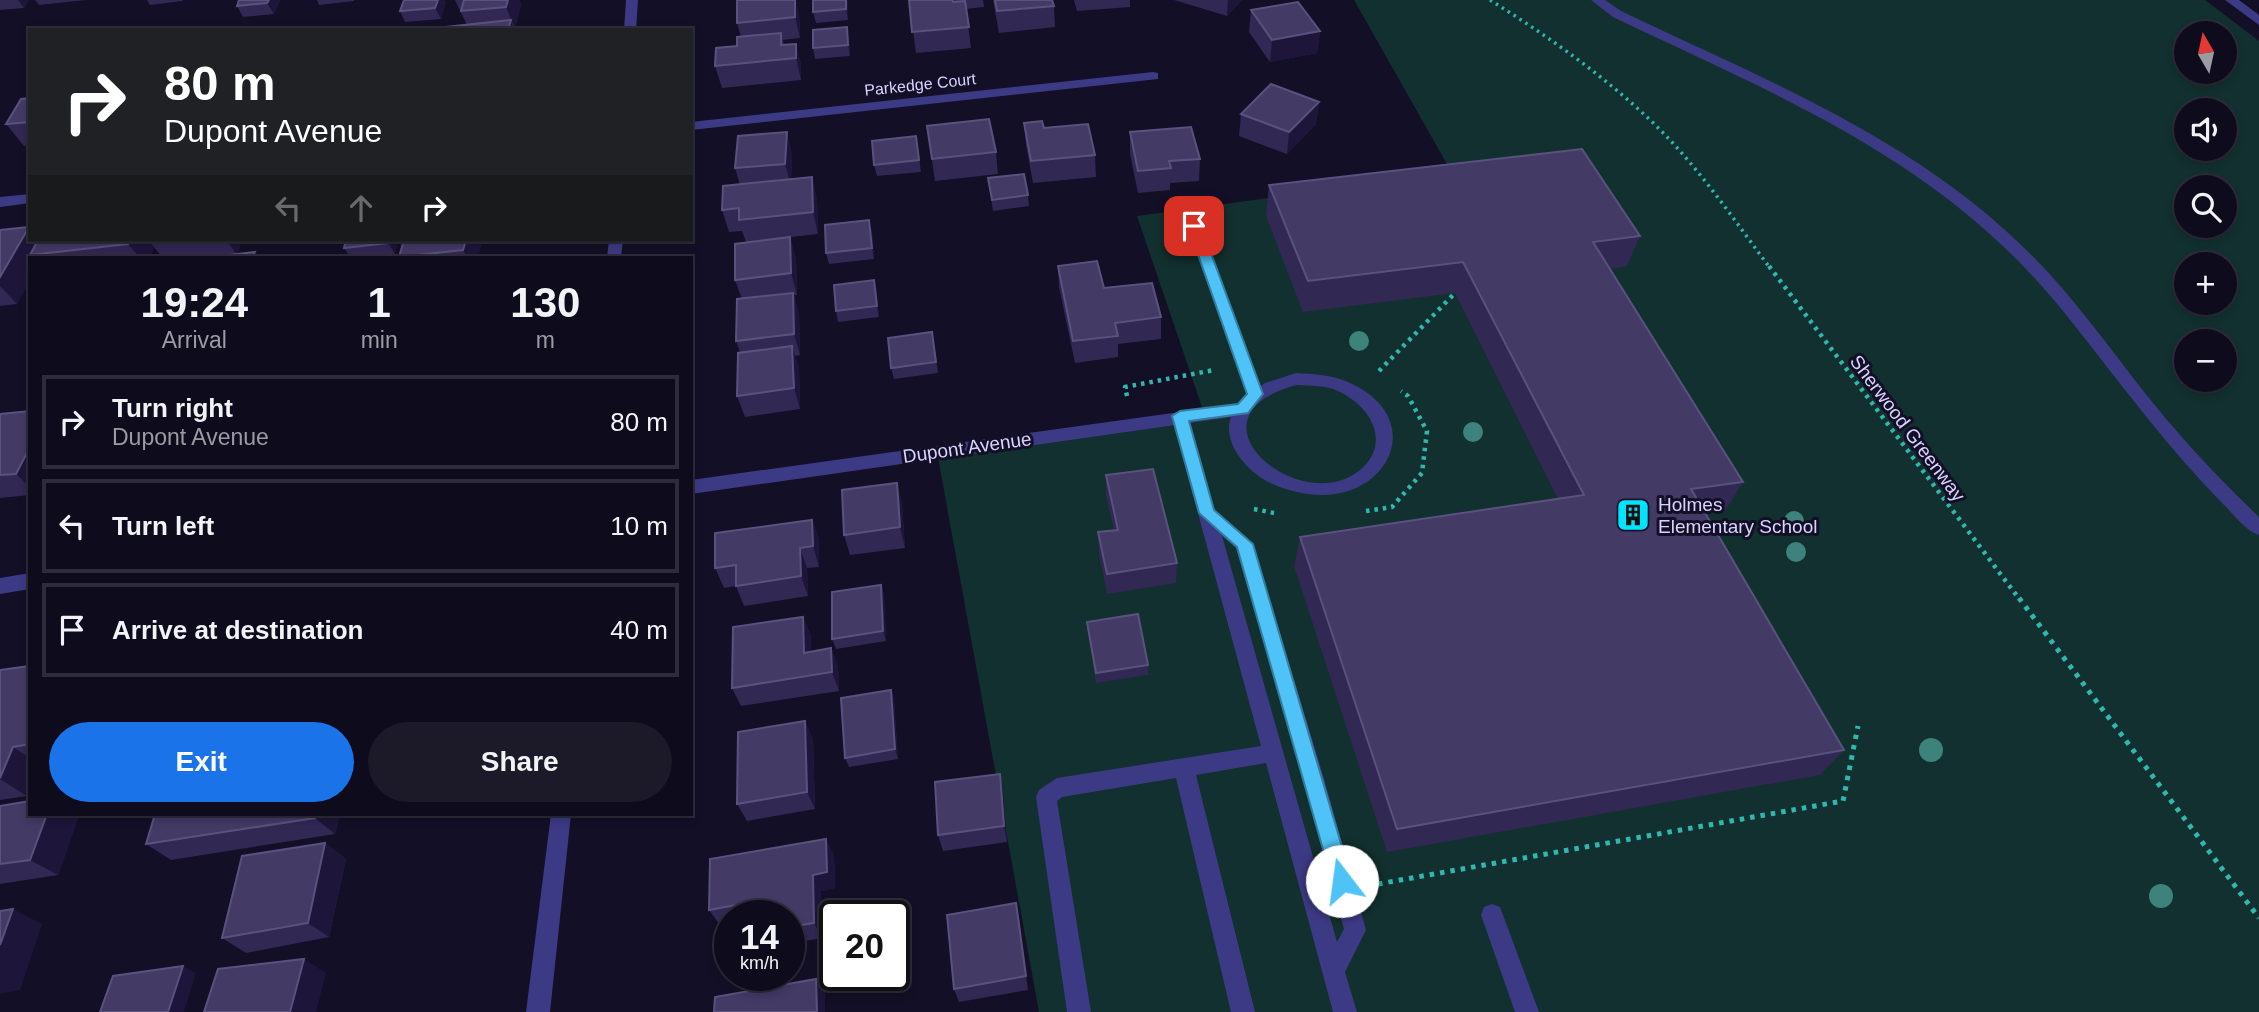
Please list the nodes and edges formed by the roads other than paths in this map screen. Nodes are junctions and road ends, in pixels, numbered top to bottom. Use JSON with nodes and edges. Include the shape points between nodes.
{"nodes":[{"id":1,"x":632,"y":0,"type":"edge"},
{"id":2,"x":1597,"y":0,"type":"edge"},
{"id":3,"x":2231,"y":0,"type":"edge"},
{"id":4,"x":2257,"y":18,"type":"edge"},
{"id":5,"x":630,"y":28,"type":"edge"},
{"id":6,"x":1153,"y":76,"type":"dead end"},
{"id":7,"x":693,"y":126,"type":"edge"},
{"id":8,"x":28,"y":198,"type":"edge"},
{"id":9,"x":0,"y":202,"type":"edge"},
{"id":10,"x":1194,"y":226,"type":"dead end"},
{"id":11,"x":1255,"y":394,"type":"junction"},
{"id":12,"x":1243,"y":409,"type":"junction"},
{"id":13,"x":1180,"y":416,"type":"junction"},
{"id":14,"x":693,"y":487,"type":"edge"},
{"id":15,"x":1207,"y":513,"type":"junction"},
{"id":16,"x":2259,"y":528,"type":"edge"},
{"id":17,"x":28,"y":581,"type":"edge"},
{"id":18,"x":0,"y":586,"type":"edge"},
{"id":19,"x":1273,"y":753,"type":"junction"},
{"id":20,"x":1184,"y":767,"type":"junction"},
{"id":21,"x":561,"y":816,"type":"edge"},
{"id":22,"x":1492,"y":915,"type":"dead end"},
{"id":23,"x":1334,"y":971,"type":"junction"},
{"id":24,"x":538,"y":1012,"type":"edge"},
{"id":25,"x":1079,"y":1012,"type":"edge"},
{"id":26,"x":1243,"y":1012,"type":"edge"},
{"id":27,"x":1345,"y":1012,"type":"edge"},
{"id":28,"x":1527,"y":1012,"type":"edge"}],
"edges":[{"from":1,"to":5,"type":"street"},
{"from":2,"to":16,"type":"street","via":[[1903,157],[1969,206],[2022,255],[2155,418]]},
{"from":3,"to":4,"type":"street"},
{"from":6,"to":7,"type":"street","name":"Parkedge Court"},
{"from":8,"to":9,"type":"street"},
{"from":10,"to":11,"type":"street"},
{"from":11,"to":12,"type":"street"},
{"from":11,"to":12,"type":"street","via":[[1296,379],[1341,385],[1361,396],[1384,428],[1385,445],[1378,462],[1344,486],[1294,486],[1271,477],[1252,463],[1241,445],[1238,427]]},
{"from":12,"to":13,"type":"street","name":"Dupont Avenue"},
{"from":13,"to":14,"type":"street","name":"Dupont Avenue"},
{"from":13,"to":15,"type":"street"},
{"from":15,"to":19,"type":"street"},
{"from":15,"to":23,"type":"street","via":[[1244,544],[1315,782],[1355,930]]},
{"from":17,"to":18,"type":"street"},
{"from":19,"to":20,"type":"street"},
{"from":19,"to":23,"type":"street"},
{"from":20,"to":25,"type":"street","via":[[1057,788],[1046,797]]},
{"from":20,"to":26,"type":"street"},
{"from":21,"to":24,"type":"street"},
{"from":22,"to":28,"type":"street"},
{"from":23,"to":27,"type":"street"}]}
